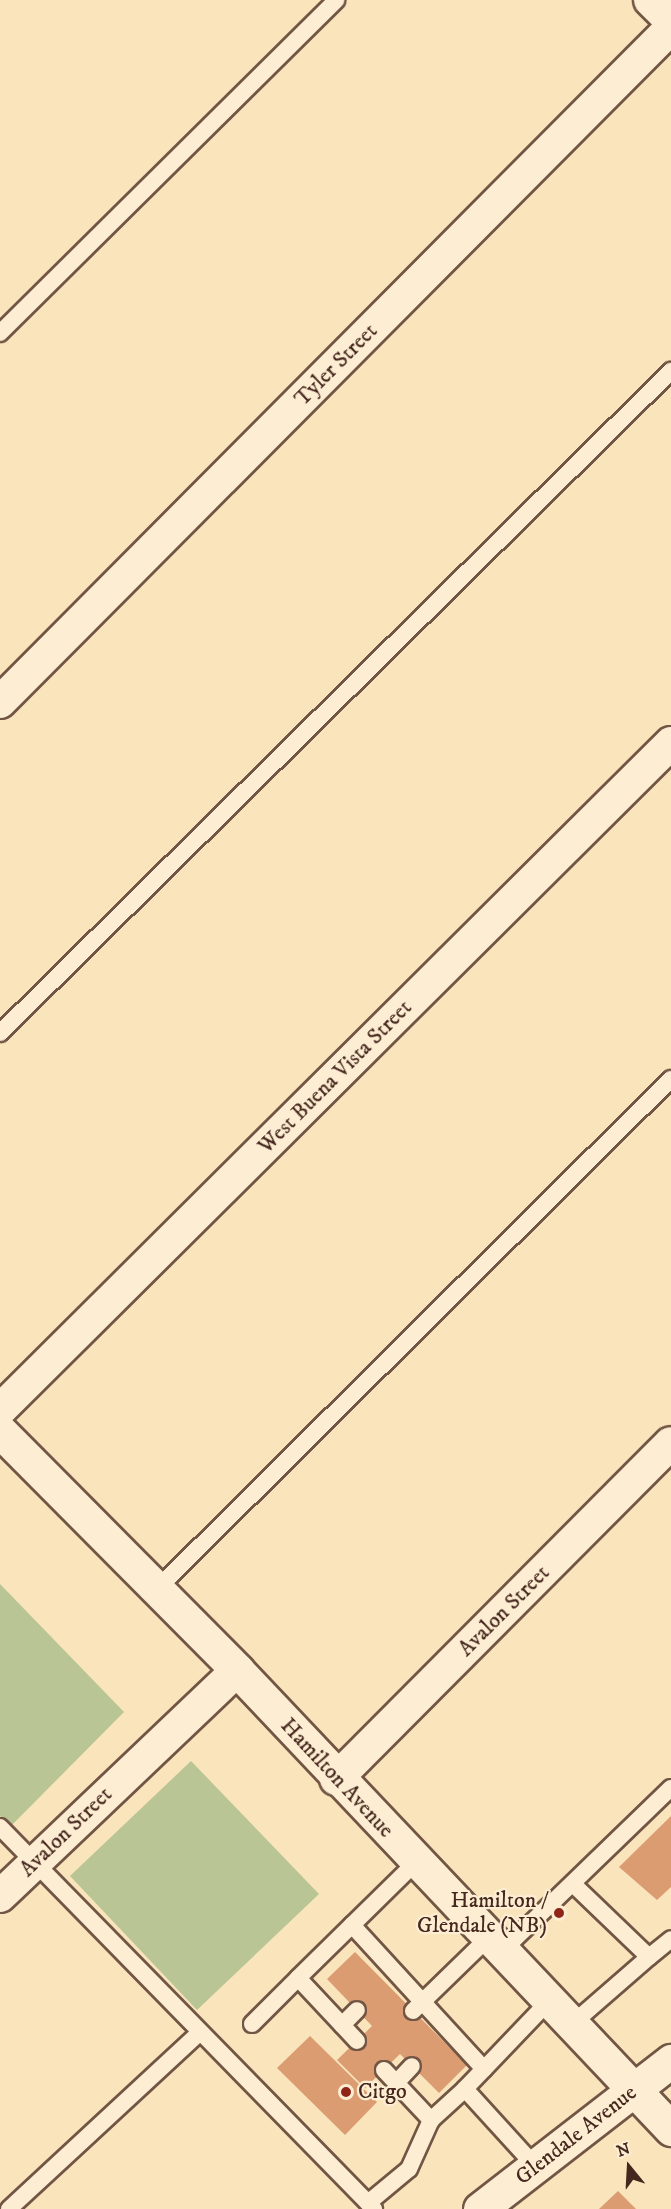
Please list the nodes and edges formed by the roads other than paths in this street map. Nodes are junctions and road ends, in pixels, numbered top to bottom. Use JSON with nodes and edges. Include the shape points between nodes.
{"nodes":[{"id":1,"x":336,"y":0,"type":"edge"},
{"id":2,"x":650,"y":0,"type":"edge"},
{"id":3,"x":671,"y":21,"type":"edge"},
{"id":4,"x":671,"y":28,"type":"edge"},
{"id":5,"x":0,"y":333,"type":"edge"},
{"id":6,"x":671,"y":371,"type":"edge"},
{"id":7,"x":0,"y":702,"type":"edge"},
{"id":8,"x":671,"y":743,"type":"edge"},
{"id":9,"x":0,"y":1033,"type":"edge"},
{"id":10,"x":671,"y":1079,"type":"edge"},
{"id":11,"x":0,"y":1410,"type":"edge"},
{"id":12,"x":0,"y":1431,"type":"edge"},
{"id":13,"x":671,"y":1443,"type":"edge"},
{"id":14,"x":157,"y":1589,"type":"junction"},
{"id":15,"x":237,"y":1670,"type":"junction"},
{"id":16,"x":336,"y":1779,"type":"junction"},
{"id":17,"x":671,"y":1788,"type":"edge"},
{"id":18,"x":0,"y":1827,"type":"edge"},
{"id":19,"x":416,"y":1862,"type":"junction"},
{"id":20,"x":35,"y":1863,"type":"junction"},
{"id":21,"x":573,"y":1884,"type":"junction"},
{"id":22,"x":0,"y":1896,"type":"edge"},
{"id":23,"x":352,"y":1925,"type":"junction"},
{"id":24,"x":671,"y":1939,"type":"edge"},
{"id":25,"x":495,"y":1945,"type":"junction"},
{"id":26,"x":649,"y":1957,"type":"junction"},
{"id":27,"x":298,"y":1978,"type":"junction"},
{"id":28,"x":549,"y":2001,"type":"junction"},
{"id":29,"x":418,"y":2007,"type":"junction"},
{"id":30,"x":357,"y":2010,"type":"dead end"},
{"id":31,"x":252,"y":2024,"type":"dead end"},
{"id":32,"x":572,"y":2024,"type":"junction"},
{"id":33,"x":342,"y":2025,"type":"junction"},
{"id":34,"x":200,"y":2032,"type":"junction"},
{"id":35,"x":357,"y":2041,"type":"dead end"},
{"id":36,"x":671,"y":2061,"type":"edge"},
{"id":37,"x":412,"y":2066,"type":"dead end"},
{"id":38,"x":484,"y":2069,"type":"junction"},
{"id":39,"x":384,"y":2070,"type":"dead end"},
{"id":40,"x":396,"y":2083,"type":"junction"},
{"id":41,"x":465,"y":2089,"type":"junction"},
{"id":42,"x":633,"y":2090,"type":"junction"},
{"id":43,"x":431,"y":2120,"type":"junction"},
{"id":44,"x":671,"y":2129,"type":"edge"},
{"id":45,"x":535,"y":2166,"type":"junction"},
{"id":46,"x":371,"y":2206,"type":"edge"},
{"id":47,"x":9,"y":2209,"type":"edge"},
{"id":48,"x":480,"y":2209,"type":"edge"}],
"edges":[{"from":1,"to":5,"type":"lane"},
{"from":2,"to":3,"type":"street"},
{"from":4,"to":7,"type":"street","name":"Tyler Street"},
{"from":6,"to":9,"type":"lane"},
{"from":8,"to":11,"type":"street","name":"West Buena Vista Street"},
{"from":10,"to":14,"type":"lane"},
{"from":12,"to":14,"type":"main road","name":"Hamilton Avenue"},
{"from":13,"to":16,"type":"street","name":"Avalon Street"},
{"from":14,"to":15,"type":"main road","name":"Hamilton Avenue"},
{"from":15,"to":16,"type":"main road","name":"Hamilton Avenue"},
{"from":15,"to":20,"type":"street","name":"Avalon Street"},
{"from":16,"to":19,"type":"main road","name":"Hamilton Avenue"},
{"from":17,"to":21,"type":"lane"},
{"from":18,"to":20,"type":"lane"},
{"from":19,"to":23,"type":"lane"},
{"from":19,"to":25,"type":"main road","name":"Hamilton Avenue"},
{"from":20,"to":22,"type":"street","name":"Avalon Street"},
{"from":20,"to":34,"type":"lane"},
{"from":21,"to":25,"type":"lane"},
{"from":21,"to":26,"type":"lane"},
{"from":23,"to":27,"type":"lane"},
{"from":23,"to":29,"type":"lane","via":[[390,1977]]},
{"from":24,"to":26,"type":"lane"},
{"from":25,"to":28,"type":"main road","name":"Hamilton Avenue"},
{"from":25,"to":29,"type":"lane"},
{"from":26,"to":32,"type":"lane"},
{"from":27,"to":31,"type":"lane"},
{"from":27,"to":33,"type":"lane"},
{"from":28,"to":32,"type":"main road","name":"Hamilton Avenue"},
{"from":28,"to":38,"type":"lane"},
{"from":29,"to":38,"type":"lane"},
{"from":30,"to":33,"type":"lane"},
{"from":32,"to":42,"type":"main road","name":"Hamilton Avenue"},
{"from":33,"to":35,"type":"lane"},
{"from":34,"to":46,"type":"lane"},
{"from":34,"to":47,"type":"lane"},
{"from":36,"to":42,"type":"main road","name":"Glendale Avenue"},
{"from":37,"to":40,"type":"lane"},
{"from":38,"to":41,"type":"lane"},
{"from":39,"to":40,"type":"lane"},
{"from":40,"to":43,"type":"lane"},
{"from":41,"to":43,"type":"lane"},
{"from":41,"to":45,"type":"lane"},
{"from":42,"to":44,"type":"main road","name":"Hamilton Avenue"},
{"from":42,"to":45,"type":"main road","name":"Glendale Avenue"},
{"from":43,"to":46,"type":"lane","via":[[409,2169]]},
{"from":45,"to":48,"type":"main road","name":"Glendale Avenue"}]}
